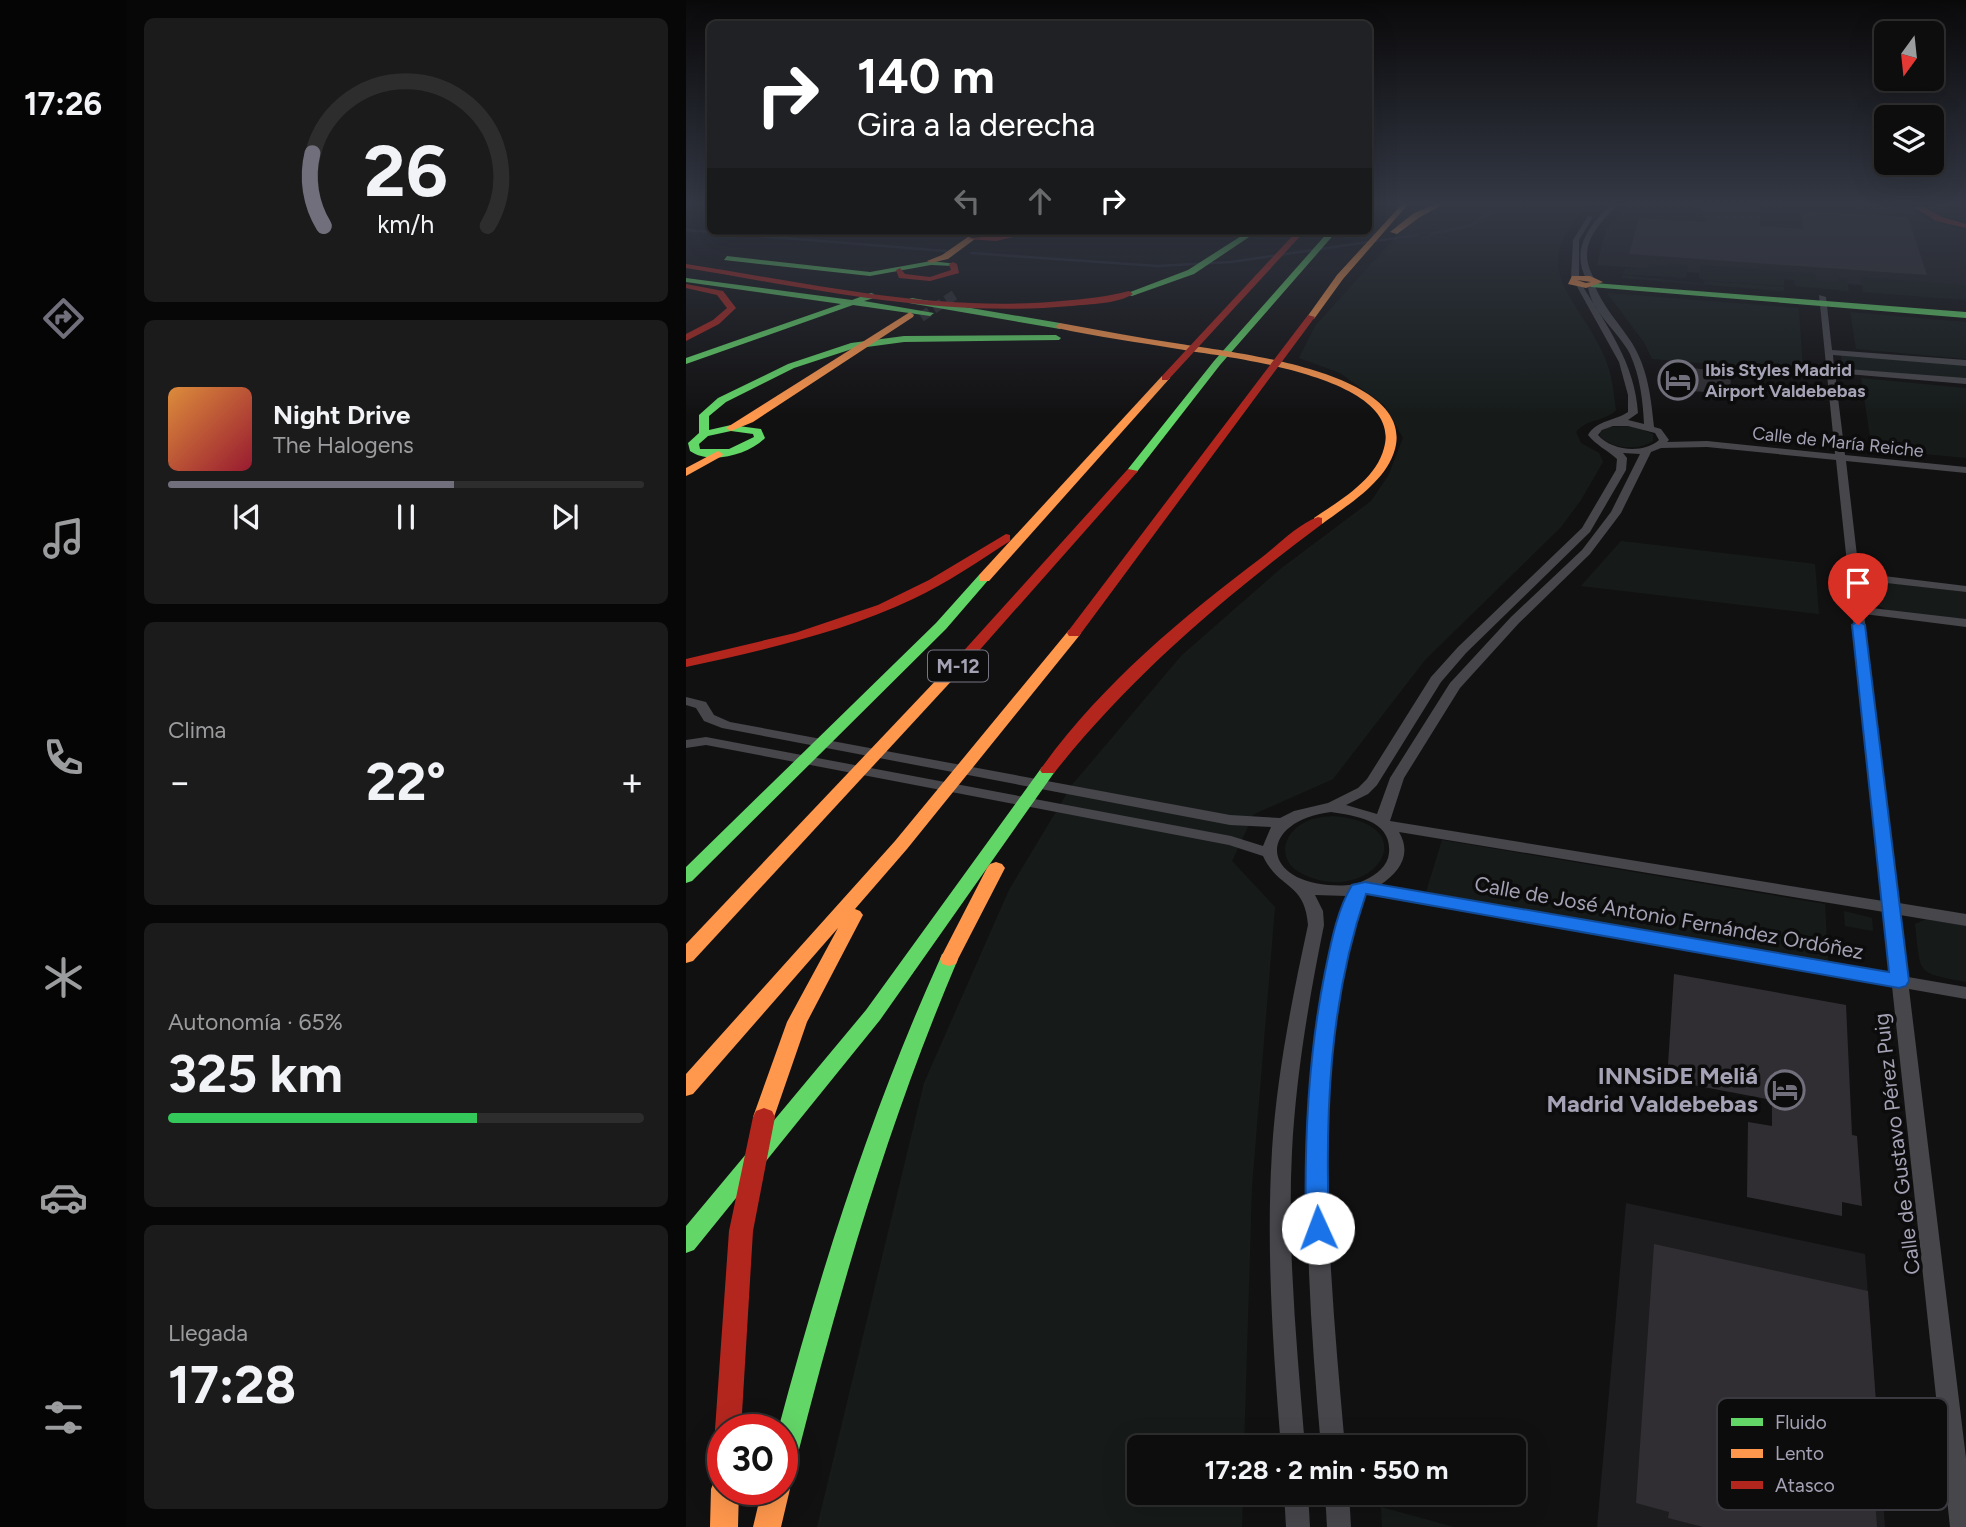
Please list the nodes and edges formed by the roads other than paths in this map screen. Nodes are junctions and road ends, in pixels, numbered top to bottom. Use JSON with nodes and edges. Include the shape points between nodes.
{"nodes":[{"id":1,"x":736,"y":273,"type":"edge"},
{"id":2,"x":781,"y":273,"type":"edge"},
{"id":3,"x":901,"y":273,"type":"edge"},
{"id":4,"x":929,"y":273,"type":"edge"},
{"id":5,"x":935,"y":273,"type":"edge"},
{"id":6,"x":955,"y":273,"type":"edge"},
{"id":7,"x":1184,"y":273,"type":"edge"},
{"id":8,"x":1264,"y":273,"type":"edge"},
{"id":9,"x":1294,"y":273,"type":"edge"},
{"id":10,"x":1307,"y":273,"type":"edge"},
{"id":11,"x":1349,"y":273,"type":"edge"},
{"id":12,"x":1585,"y":273,"type":"edge"},
{"id":13,"x":1586,"y":273,"type":"edge"},
{"id":14,"x":686,"y":280,"type":"edge"},
{"id":15,"x":1587,"y":282,"type":"junction"},
{"id":16,"x":686,"y":286,"type":"edge"},
{"id":17,"x":851,"y":287,"type":"junction"},
{"id":18,"x":914,"y":301,"type":"junction"},
{"id":19,"x":1822,"y":301,"type":"junction"},
{"id":20,"x":833,"y":303,"type":"junction"},
{"id":21,"x":1966,"y":309,"type":"edge"},
{"id":22,"x":1966,"y":315,"type":"edge"},
{"id":23,"x":1100,"y":332,"type":"junction"},
{"id":24,"x":686,"y":338,"type":"edge"},
{"id":25,"x":1241,"y":344,"type":"junction"},
{"id":26,"x":1829,"y":352,"type":"junction"},
{"id":27,"x":686,"y":354,"type":"edge"},
{"id":28,"x":1215,"y":354,"type":"junction"},
{"id":29,"x":686,"y":361,"type":"edge"},
{"id":30,"x":1966,"y":363,"type":"edge"},
{"id":31,"x":1831,"y":370,"type":"junction"},
{"id":32,"x":1966,"y":382,"type":"edge"},
{"id":33,"x":1616,"y":423,"type":"junction"},
{"id":34,"x":1649,"y":427,"type":"junction"},
{"id":35,"x":732,"y":428,"type":"junction"},
{"id":36,"x":757,"y":431,"type":"junction"},
{"id":37,"x":704,"y":434,"type":"junction"},
{"id":38,"x":1662,"y":440,"type":"junction"},
{"id":39,"x":1611,"y":448,"type":"junction"},
{"id":40,"x":1647,"y":450,"type":"junction"},
{"id":41,"x":718,"y":454,"type":"junction"},
{"id":42,"x":691,"y":455,"type":"edge"},
{"id":43,"x":1841,"y":458,"type":"junction"},
{"id":44,"x":1966,"y":470,"type":"edge"},
{"id":45,"x":686,"y":473,"type":"edge"},
{"id":46,"x":1063,"y":488,"type":"junction"},
{"id":47,"x":1854,"y":576,"type":"junction"},
{"id":48,"x":1966,"y":589,"type":"edge"},
{"id":49,"x":1857,"y":610,"type":"junction"},
{"id":50,"x":1966,"y":623,"type":"edge"},
{"id":51,"x":1155,"y":653,"type":"junction"},
{"id":52,"x":686,"y":663,"type":"edge"},
{"id":53,"x":686,"y":701,"type":"edge"},
{"id":54,"x":709,"y":718,"type":"junction"},
{"id":55,"x":686,"y":743,"type":"edge"},
{"id":56,"x":1331,"y":807,"type":"junction"},
{"id":57,"x":1282,"y":823,"type":"junction"},
{"id":58,"x":1385,"y":823,"type":"junction"},
{"id":59,"x":901,"y":845,"type":"junction"},
{"id":60,"x":1269,"y":853,"type":"junction"},
{"id":61,"x":686,"y":877,"type":"edge"},
{"id":62,"x":1303,"y":887,"type":"junction"},
{"id":63,"x":1362,"y":889,"type":"junction"},
{"id":64,"x":1891,"y":908,"type":"junction"},
{"id":65,"x":1966,"y":920,"type":"edge"},
{"id":66,"x":686,"y":956,"type":"edge"},
{"id":67,"x":1899,"y":981,"type":"junction"},
{"id":68,"x":1966,"y":993,"type":"edge"},
{"id":69,"x":686,"y":1088,"type":"edge"},
{"id":70,"x":686,"y":1244,"type":"edge"},
{"id":71,"x":1947,"y":1398,"type":"edge"},
{"id":72,"x":1948,"y":1406,"type":"edge"},
{"id":73,"x":729,"y":1414,"type":"edge"},
{"id":74,"x":796,"y":1414,"type":"edge"},
{"id":75,"x":1292,"y":1435,"type":"edge"},
{"id":76,"x":1332,"y":1435,"type":"edge"},
{"id":77,"x":725,"y":1505,"type":"edge"},
{"id":78,"x":772,"y":1505,"type":"edge"},
{"id":79,"x":1297,"y":1505,"type":"edge"},
{"id":80,"x":1337,"y":1505,"type":"edge"},
{"id":81,"x":724,"y":1527,"type":"edge"},
{"id":82,"x":767,"y":1527,"type":"edge"},
{"id":83,"x":1298,"y":1527,"type":"edge"},
{"id":84,"x":1339,"y":1527,"type":"edge"},
{"id":85,"x":1962,"y":1527,"type":"edge"}],
"edges":[{"from":1,"to":17,"type":"main road"},
{"from":2,"to":17,"type":"main road"},
{"from":3,"to":18,"type":"main road"},
{"from":4,"to":18,"type":"main road"},
{"from":5,"to":6,"type":"main road","via":[[950,285],[950,293],[962,284]]},
{"from":7,"to":18,"type":"main road","via":[[1078,302],[1002,308]]},
{"from":8,"to":28,"type":"main road","number":"M-12"},
{"from":9,"to":25,"type":"main road","number":"M-12"},
{"from":10,"to":25,"type":"main road"},
{"from":11,"to":59,"type":"main road","via":[[1287,349],[1121,574]]},
{"from":12,"to":15,"type":"street"},
{"from":13,"to":15,"type":"street"},
{"from":14,"to":20,"type":"main road"},
{"from":15,"to":19,"type":"main road"},
{"from":15,"to":33,"type":"street","via":[[1627,370],[1634,400],[1633,413]]},
{"from":15,"to":34,"type":"street","via":[[1641,371]]},
{"from":16,"to":24,"type":"main road","via":[[722,293],[732,308]]},
{"from":17,"to":18,"type":"main road"},
{"from":18,"to":20,"type":"main road"},
{"from":18,"to":23,"type":"main road"},
{"from":18,"to":35,"type":"main road"},
{"from":18,"to":36,"type":"main road","via":[[762,422]]},
{"from":19,"to":21,"type":"main road"},
{"from":19,"to":22,"type":"main road"},
{"from":19,"to":26,"type":"street","name":"Calle de Gustavo Pérez Puig"},
{"from":20,"to":23,"type":"main road"},
{"from":20,"to":27,"type":"main road"},
{"from":20,"to":29,"type":"main road"},
{"from":23,"to":28,"type":"main road"},
{"from":25,"to":28,"type":"main road","number":"M-12"},
{"from":26,"to":30,"type":"street"},
{"from":26,"to":31,"type":"street","name":"Calle de Gustavo Pérez Puig"},
{"from":28,"to":37,"type":"main road","via":[[1090,338],[922,338],[851,346],[806,359],[712,407],[704,415]]},
{"from":28,"to":46,"type":"main road","number":"M-12","via":[[1183,358]]},
{"from":28,"to":51,"type":"main road","via":[[1296,366],[1349,386],[1381,413],[1390,429],[1391,444],[1378,471],[1353,494],[1247,571]]},
{"from":28,"to":66,"type":"main road","number":"M-12","via":[[1124,481],[932,695]]},
{"from":31,"to":32,"type":"street"},
{"from":31,"to":43,"type":"street","name":"Calle de Gustavo Pérez Puig"},
{"from":33,"to":34,"type":"street"},
{"from":33,"to":39,"type":"street","via":[[1594,431],[1596,440]]},
{"from":34,"to":38,"type":"street"},
{"from":35,"to":36,"type":"main road"},
{"from":35,"to":37,"type":"main road"},
{"from":36,"to":41,"type":"main road","via":[[761,438],[753,445]]},
{"from":37,"to":42,"type":"main road","via":[[692,443]]},
{"from":38,"to":40,"type":"street"},
{"from":38,"to":43,"type":"street","name":"Calle de María Reiche"},
{"from":39,"to":40,"type":"street"},
{"from":39,"to":56,"type":"street","via":[[1622,458],[1621,470],[1586,530],[1436,680],[1372,782]]},
{"from":40,"to":58,"type":"street","via":[[1616,513],[1586,552],[1455,686],[1397,778]]},
{"from":41,"to":42,"type":"main road"},
{"from":41,"to":45,"type":"main road"},
{"from":43,"to":44,"type":"street","name":"Calle de María Reiche"},
{"from":43,"to":47,"type":"street","name":"Calle de Gustavo Pérez Puig"},
{"from":46,"to":52,"type":"main road","via":[[1013,533],[966,565],[893,604],[772,645]]},
{"from":46,"to":61,"type":"main road","number":"M-12","via":[[941,626]]},
{"from":47,"to":48,"type":"street"},
{"from":47,"to":49,"type":"street","name":"Calle de Gustavo Pérez Puig"},
{"from":49,"to":50,"type":"street"},
{"from":49,"to":64,"type":"street","name":"Calle de Gustavo Pérez Puig"},
{"from":51,"to":70,"type":"main road","via":[[1089,721],[1006,828],[856,1038]]},
{"from":51,"to":74,"type":"main road","via":[[1018,830],[967,920],[925,1008],[847,1222]]},
{"from":53,"to":54,"type":"street","via":[[705,708]]},
{"from":54,"to":55,"type":"street","via":[[705,728]]},
{"from":54,"to":57,"type":"street","via":[[1240,822]]},
{"from":55,"to":60,"type":"street","via":[[706,741],[1239,842]]},
{"from":56,"to":57,"type":"street","via":[[1312,809]]},
{"from":56,"to":58,"type":"street","via":[[1367,813]]},
{"from":57,"to":60,"type":"street","via":[[1271,837]]},
{"from":58,"to":63,"type":"street","via":[[1399,845],[1395,866]]},
{"from":58,"to":64,"type":"street","name":"Calle de José Antonio Fernández Ordóñez"},
{"from":59,"to":69,"type":"main road"},
{"from":59,"to":73,"type":"main road","via":[[824,967],[789,1040],[764,1115],[742,1226]]},
{"from":60,"to":62,"type":"street","via":[[1276,868]]},
{"from":62,"to":63,"type":"street","via":[[1340,892]]},
{"from":62,"to":75,"type":"street","via":[[1315,911],[1316,925],[1289,1080],[1280,1225]]},
{"from":63,"to":67,"type":"street","name":"Calle de José Antonio Fernández Ordóñez"},
{"from":63,"to":76,"type":"street","via":[[1340,942],[1324,1026],[1316,1174]]},
{"from":64,"to":65,"type":"street","name":"Calle de José Antonio Fernández Ordóñez"},
{"from":64,"to":67,"type":"street","name":"Calle de Gustavo Pérez Puig"},
{"from":67,"to":68,"type":"street","name":"Calle de José Antonio Fernández Ordóñez"},
{"from":67,"to":71,"type":"street","name":"Calle de Gustavo Pérez Puig"},
{"from":72,"to":85,"type":"street","name":"Calle de Gustavo Pérez Puig"},
{"from":77,"to":81,"type":"main road"},
{"from":78,"to":82,"type":"main road"},
{"from":79,"to":83,"type":"street"},
{"from":80,"to":84,"type":"street"}]}
